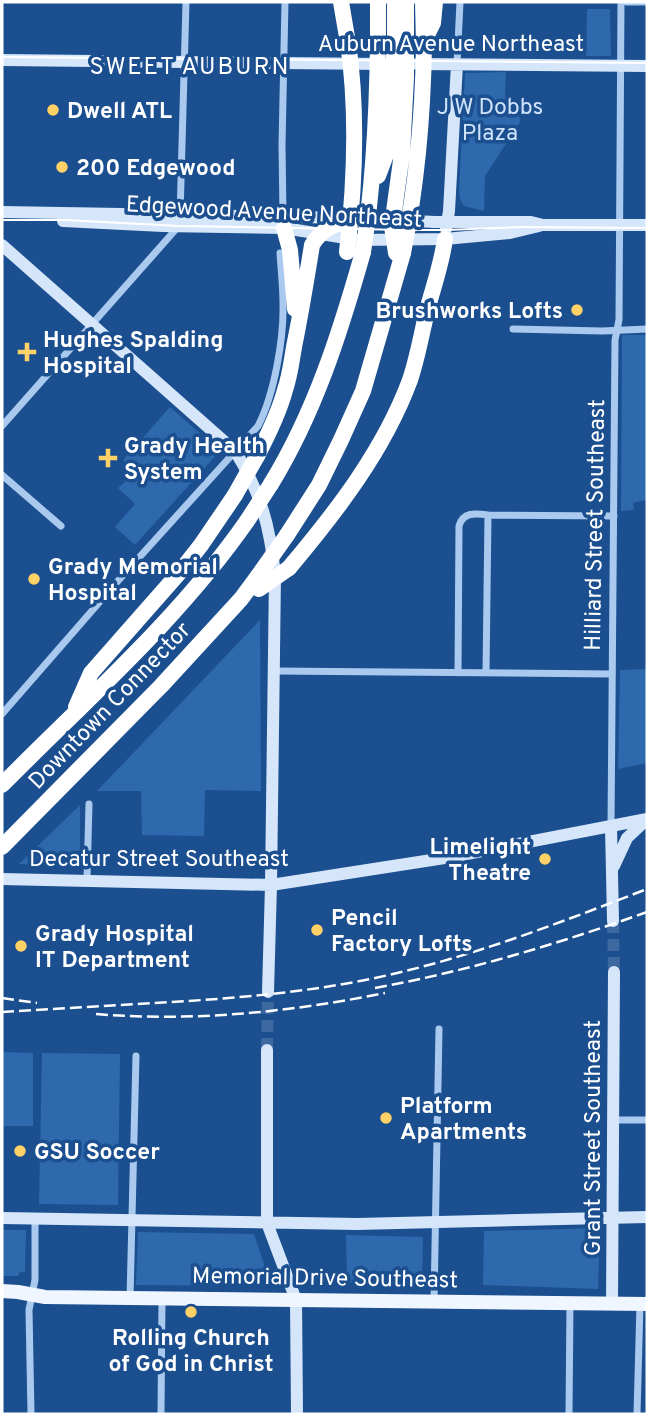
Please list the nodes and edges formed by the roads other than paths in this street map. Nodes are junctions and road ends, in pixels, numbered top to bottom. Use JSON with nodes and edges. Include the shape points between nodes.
{"nodes":[{"id":1,"x":186,"y":2,"type":"edge"},
{"id":2,"x":285,"y":2,"type":"edge"},
{"id":3,"x":341,"y":2,"type":"edge"},
{"id":4,"x":378,"y":2,"type":"edge"},
{"id":5,"x":395,"y":2,"type":"edge"},
{"id":6,"x":406,"y":2,"type":"edge"},
{"id":7,"x":423,"y":2,"type":"edge"},
{"id":8,"x":435,"y":2,"type":"edge"},
{"id":9,"x":460,"y":2,"type":"edge"},
{"id":10,"x":621,"y":2,"type":"edge"},
{"id":11,"x":627,"y":2,"type":"edge"},
{"id":12,"x":647,"y":2,"type":"edge"},
{"id":13,"x":424,"y":43,"type":"junction"},
{"id":14,"x":393,"y":44,"type":"junction"},
{"id":15,"x":2,"y":60,"type":"edge"},
{"id":16,"x":186,"y":62,"type":"junction"},
{"id":17,"x":284,"y":62,"type":"junction"},
{"id":18,"x":457,"y":64,"type":"junction"},
{"id":19,"x":621,"y":65,"type":"junction"},
{"id":20,"x":647,"y":65,"type":"edge"},
{"id":21,"x":2,"y":212,"type":"edge"},
{"id":22,"x":354,"y":219,"type":"junction"},
{"id":23,"x":2,"y":220,"type":"edge"},
{"id":24,"x":180,"y":221,"type":"junction"},
{"id":25,"x":447,"y":221,"type":"junction"},
{"id":26,"x":284,"y":223,"type":"junction"},
{"id":27,"x":543,"y":225,"type":"junction"},
{"id":28,"x":619,"y":225,"type":"junction"},
{"id":29,"x":647,"y":225,"type":"edge"},
{"id":30,"x":320,"y":234,"type":"junction"},
{"id":31,"x":445,"y":239,"type":"junction"},
{"id":32,"x":2,"y":245,"type":"edge"},
{"id":33,"x":355,"y":252,"type":"junction"},
{"id":34,"x":280,"y":253,"type":"dead end"},
{"id":35,"x":399,"y":253,"type":"junction"},
{"id":36,"x":92,"y":325,"type":"junction"},
{"id":37,"x":513,"y":329,"type":"dead end"},
{"id":38,"x":647,"y":329,"type":"edge"},
{"id":39,"x":617,"y":330,"type":"junction"},
{"id":40,"x":295,"y":340,"type":"junction"},
{"id":41,"x":2,"y":426,"type":"edge"},
{"id":42,"x":235,"y":451,"type":"junction"},
{"id":43,"x":2,"y":475,"type":"edge"},
{"id":44,"x":488,"y":515,"type":"junction"},
{"id":45,"x":614,"y":516,"type":"junction"},
{"id":46,"x":61,"y":526,"type":"dead end"},
{"id":47,"x":258,"y":582,"type":"junction"},
{"id":48,"x":274,"y":671,"type":"junction"},
{"id":49,"x":458,"y":673,"type":"junction"},
{"id":50,"x":486,"y":673,"type":"junction"},
{"id":51,"x":612,"y":674,"type":"junction"},
{"id":52,"x":2,"y":714,"type":"edge"},
{"id":53,"x":72,"y":714,"type":"junction"},
{"id":54,"x":52,"y":734,"type":"junction"},
{"id":55,"x":2,"y":769,"type":"edge"},
{"id":56,"x":2,"y":785,"type":"edge"},
{"id":57,"x":89,"y":804,"type":"dead end"},
{"id":58,"x":37,"y":811,"type":"junction"},
{"id":59,"x":647,"y":819,"type":"edge"},
{"id":60,"x":611,"y":826,"type":"junction"},
{"id":61,"x":2,"y":847,"type":"edge"},
{"id":62,"x":2,"y":859,"type":"edge"},
{"id":63,"x":612,"y":873,"type":"junction"},
{"id":64,"x":2,"y":878,"type":"edge"},
{"id":65,"x":87,"y":879,"type":"junction"},
{"id":66,"x":271,"y":885,"type":"junction"},
{"id":67,"x":613,"y":921,"type":"tunnel mouth"},
{"id":68,"x":614,"y":972,"type":"tunnel mouth"},
{"id":69,"x":268,"y":992,"type":"tunnel mouth"},
{"id":70,"x":439,"y":1029,"type":"dead end"},
{"id":71,"x":267,"y":1050,"type":"tunnel mouth"},
{"id":72,"x":136,"y":1056,"type":"dead end"},
{"id":73,"x":613,"y":1120,"type":"junction"},
{"id":74,"x":647,"y":1120,"type":"edge"},
{"id":75,"x":647,"y":1217,"type":"edge"},
{"id":76,"x":2,"y":1218,"type":"edge"},
{"id":77,"x":613,"y":1218,"type":"junction"},
{"id":78,"x":35,"y":1219,"type":"junction"},
{"id":79,"x":132,"y":1220,"type":"junction"},
{"id":80,"x":267,"y":1223,"type":"junction"},
{"id":81,"x":436,"y":1223,"type":"junction"},
{"id":82,"x":2,"y":1291,"type":"edge"},
{"id":83,"x":32,"y":1295,"type":"junction"},
{"id":84,"x":130,"y":1298,"type":"junction"},
{"id":85,"x":162,"y":1298,"type":"junction"},
{"id":86,"x":296,"y":1300,"type":"junction"},
{"id":87,"x":434,"y":1301,"type":"junction"},
{"id":88,"x":570,"y":1303,"type":"junction"},
{"id":89,"x":612,"y":1304,"type":"junction"},
{"id":90,"x":644,"y":1304,"type":"edge"},
{"id":91,"x":31,"y":1414,"type":"edge"},
{"id":92,"x":161,"y":1414,"type":"edge"},
{"id":93,"x":297,"y":1414,"type":"edge"},
{"id":94,"x":569,"y":1414,"type":"edge"},
{"id":95,"x":638,"y":1414,"type":"edge"}],
"edges":[{"from":1,"to":16,"type":"street"},
{"from":2,"to":17,"type":"street"},
{"from":3,"to":33,"type":"highway","bridge":true,"via":[[352,85]]},
{"from":4,"to":14,"type":"highway"},
{"from":5,"to":14,"type":"highway"},
{"from":6,"to":14,"type":"highway"},
{"from":7,"to":13,"type":"highway"},
{"from":8,"to":13,"type":"highway","via":[[433,23]]},
{"from":9,"to":18,"type":"street"},
{"from":10,"to":19,"type":"street","name":"Hilliard Street Southeast"},
{"from":11,"to":12,"type":"street"},
{"from":13,"to":35,"type":"highway","bridge":true,"via":[[419,152]]},
{"from":14,"to":33,"type":"highway","bridge":true,"via":[[376,123],[372,192]]},
{"from":14,"to":35,"type":"highway","bridge":true,"via":[[406,78],[392,226]]},
{"from":15,"to":16,"type":"street","name":"Auburn Avenue Northeast"},
{"from":16,"to":17,"type":"street","name":"Auburn Avenue Northeast"},
{"from":16,"to":24,"type":"street"},
{"from":17,"to":18,"type":"street","name":"Auburn Avenue Northeast"},
{"from":17,"to":26,"type":"street"},
{"from":18,"to":19,"type":"street","name":"Auburn Avenue Northeast"},
{"from":18,"to":25,"type":"street"},
{"from":19,"to":20,"type":"street","name":"Auburn Avenue Northeast"},
{"from":19,"to":28,"type":"street","name":"Hilliard Street Southeast"},
{"from":21,"to":24,"type":"street","name":"Edgewood Avenue Northeast"},
{"from":22,"to":25,"type":"street","name":"Edgewood Avenue Northeast"},
{"from":22,"to":26,"type":"street","name":"Edgewood Avenue Northeast"},
{"from":22,"to":30,"type":"highway"},
{"from":23,"to":24,"type":"street","name":"Edgewood Avenue Northeast"},
{"from":24,"to":26,"type":"street","name":"Edgewood Avenue Northeast"},
{"from":24,"to":36,"type":"street"},
{"from":25,"to":27,"type":"street","name":"Edgewood Avenue Northeast"},
{"from":25,"to":31,"type":"street"},
{"from":26,"to":30,"type":"street","name":"Edgewood Avenue Northeast"},
{"from":26,"to":40,"type":"highway","via":[[295,289]]},
{"from":27,"to":28,"type":"street","name":"Edgewood Avenue Northeast"},
{"from":27,"to":31,"type":"street","name":"Edgewood Avenue Northeast"},
{"from":28,"to":29,"type":"street","name":"Edgewood Avenue Northeast"},
{"from":28,"to":39,"type":"street","name":"Hilliard Street Southeast"},
{"from":30,"to":31,"type":"street","name":"Edgewood Avenue Northeast","via":[[358,240]]},
{"from":30,"to":40,"type":"highway","via":[[312,245]]},
{"from":31,"to":47,"type":"highway","bridge":true,"via":[[410,380],[383,438],[355,483],[289,568]]},
{"from":32,"to":36,"type":"street"},
{"from":33,"to":53,"type":"highway","name":"Downtown Connector","bridge":true,"via":[[350,297],[321,385],[271,484],[187,598]]},
{"from":34,"to":42,"type":"street","via":[[282,329],[268,406],[258,426]]},
{"from":35,"to":47,"type":"highway","name":"Downtown Connector","bridge":true,"via":[[398,270],[354,414],[318,485]]},
{"from":36,"to":41,"type":"street"},
{"from":36,"to":42,"type":"street"},
{"from":37,"to":39,"type":"street"},
{"from":38,"to":39,"type":"street"},
{"from":39,"to":45,"type":"street","name":"Hilliard Street Southeast"},
{"from":40,"to":53,"type":"highway","bridge":true,"via":[[285,393],[235,495],[179,573],[91,673]]},
{"from":42,"to":48,"type":"street","via":[[252,479],[270,539],[275,575]]},
{"from":42,"to":52,"type":"street"},
{"from":43,"to":46,"type":"street"},
{"from":44,"to":45,"type":"street"},
{"from":44,"to":49,"type":"street","via":[[468,514],[459,526]]},
{"from":44,"to":50,"type":"street"},
{"from":45,"to":51,"type":"street","name":"Hilliard Street Southeast"},
{"from":47,"to":58,"type":"highway","name":"Downtown Connector"},
{"from":48,"to":49,"type":"street"},
{"from":48,"to":66,"type":"street"},
{"from":49,"to":50,"type":"street"},
{"from":50,"to":51,"type":"street"},
{"from":51,"to":60,"type":"street","name":"Hilliard Street Southeast"},
{"from":53,"to":54,"type":"highway","name":"Downtown Connector"},
{"from":54,"to":55,"type":"highway"},
{"from":54,"to":56,"type":"highway","name":"Downtown Connector"},
{"from":57,"to":65,"type":"street"},
{"from":58,"to":61,"type":"highway","name":"Downtown Connector"},
{"from":58,"to":62,"type":"highway"},
{"from":59,"to":60,"type":"street","name":"Decatur Street Southeast"},
{"from":59,"to":63,"type":"street","via":[[626,841]]},
{"from":60,"to":63,"type":"street"},
{"from":60,"to":66,"type":"street","name":"Decatur Street Southeast"},
{"from":63,"to":67,"type":"street"},
{"from":64,"to":65,"type":"street","name":"Decatur Street Southeast"},
{"from":65,"to":66,"type":"street","name":"Decatur Street Southeast"},
{"from":66,"to":69,"type":"street"},
{"from":68,"to":73,"type":"street","name":"Grant Street Southeast"},
{"from":70,"to":81,"type":"street"},
{"from":71,"to":80,"type":"street"},
{"from":72,"to":79,"type":"street"},
{"from":73,"to":74,"type":"street"},
{"from":73,"to":77,"type":"street","name":"Grant Street Southeast"},
{"from":75,"to":77,"type":"street"},
{"from":76,"to":78,"type":"street"},
{"from":77,"to":81,"type":"street"},
{"from":77,"to":89,"type":"street","name":"Grant Street Southeast"},
{"from":78,"to":79,"type":"street"},
{"from":78,"to":83,"type":"street"},
{"from":79,"to":80,"type":"street"},
{"from":79,"to":84,"type":"street"},
{"from":80,"to":81,"type":"street"},
{"from":80,"to":86,"type":"street"},
{"from":81,"to":87,"type":"street"},
{"from":82,"to":83,"type":"main road","name":"Memorial Drive Southeast"},
{"from":83,"to":84,"type":"main road","name":"Memorial Drive Southeast"},
{"from":83,"to":91,"type":"street"},
{"from":84,"to":85,"type":"main road","name":"Memorial Drive Southeast"},
{"from":85,"to":86,"type":"main road","name":"Memorial Drive Southeast"},
{"from":85,"to":92,"type":"street"},
{"from":86,"to":87,"type":"main road","name":"Memorial Drive Southeast"},
{"from":86,"to":93,"type":"street"},
{"from":87,"to":88,"type":"main road","name":"Memorial Drive Southeast"},
{"from":88,"to":89,"type":"main road","name":"Memorial Drive Southeast"},
{"from":88,"to":94,"type":"street"},
{"from":89,"to":90,"type":"main road","name":"Memorial Drive Southeast"},
{"from":90,"to":95,"type":"street"}]}
